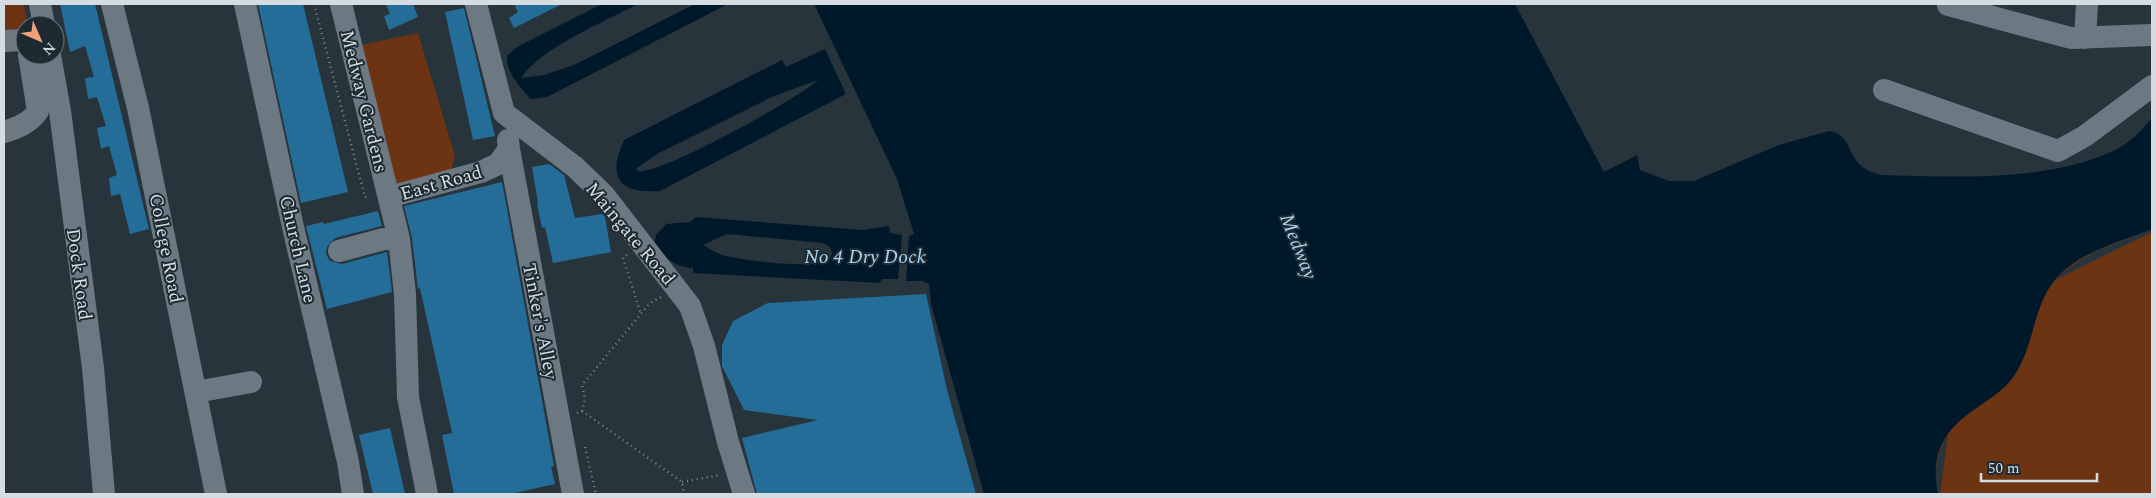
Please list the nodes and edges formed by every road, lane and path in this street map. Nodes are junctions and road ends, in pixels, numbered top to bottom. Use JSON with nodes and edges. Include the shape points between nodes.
{"nodes":[{"id":1,"x":112,"y":4,"type":"edge"},
{"id":2,"x":245,"y":4,"type":"edge"},
{"id":3,"x":314,"y":4,"type":"edge"},
{"id":4,"x":341,"y":4,"type":"edge"},
{"id":5,"x":476,"y":4,"type":"edge"},
{"id":6,"x":2087,"y":4,"type":"edge"},
{"id":7,"x":1948,"y":5,"type":"dead end"},
{"id":8,"x":2152,"y":35,"type":"edge"},
{"id":9,"x":2086,"y":38,"type":"junction"},
{"id":10,"x":30,"y":65,"type":"edge"},
{"id":11,"x":52,"y":65,"type":"edge"},
{"id":12,"x":2152,"y":86,"type":"edge"},
{"id":13,"x":1884,"y":90,"type":"dead end"},
{"id":14,"x":504,"y":114,"type":"junction"},
{"id":15,"x":4,"y":132,"type":"edge"},
{"id":16,"x":509,"y":149,"type":"junction"},
{"id":17,"x":365,"y":197,"type":"dead end"},
{"id":18,"x":389,"y":197,"type":"junction"},
{"id":19,"x":399,"y":239,"type":"junction"},
{"id":20,"x":642,"y":245,"type":"junction"},
{"id":21,"x":339,"y":251,"type":"dead end"},
{"id":22,"x":677,"y":288,"type":"junction"},
{"id":23,"x":641,"y":314,"type":"junction"},
{"id":24,"x":251,"y":382,"type":"dead end"},
{"id":25,"x":196,"y":392,"type":"junction"},
{"id":26,"x":582,"y":411,"type":"junction"},
{"id":27,"x":570,"y":416,"type":"dead end"},
{"id":28,"x":738,"y":471,"type":"junction"},
{"id":29,"x":682,"y":482,"type":"junction"},
{"id":30,"x":104,"y":494,"type":"edge"},
{"id":31,"x":216,"y":494,"type":"edge"},
{"id":32,"x":353,"y":494,"type":"edge"},
{"id":33,"x":427,"y":494,"type":"edge"},
{"id":34,"x":573,"y":494,"type":"edge"},
{"id":35,"x":684,"y":494,"type":"edge"},
{"id":36,"x":744,"y":494,"type":"edge"}],
"edges":[{"from":1,"to":25,"type":"street","name":"College Road","via":[[138,108]]},
{"from":2,"to":32,"type":"street","name":"Church Lane"},
{"from":3,"to":17,"type":"path"},
{"from":4,"to":18,"type":"street","name":"Medway Gardens"},
{"from":5,"to":14,"type":"street"},
{"from":6,"to":9,"type":"street"},
{"from":7,"to":9,"type":"street","via":[[2071,38]]},
{"from":8,"to":9,"type":"street"},
{"from":10,"to":15,"type":"street","via":[[38,111],[31,120]]},
{"from":11,"to":30,"type":"street","name":"Dock Road","via":[[93,368]]},
{"from":12,"to":13,"type":"street","via":[[2086,136],[2058,151]]},
{"from":14,"to":16,"type":"street"},
{"from":14,"to":20,"type":"street","name":"Maingate Road","via":[[575,167],[604,195]]},
{"from":16,"to":18,"type":"street","name":"East Road","via":[[498,164],[481,172]]},
{"from":16,"to":34,"type":"street","name":"Tinker's Alley"},
{"from":18,"to":19,"type":"street","name":"Medway Gardens"},
{"from":19,"to":21,"type":"street","via":[[384,239]]},
{"from":19,"to":33,"type":"street","name":"Medway Gardens","via":[[405,294],[408,397]]},
{"from":20,"to":22,"type":"street","name":"Maingate Road"},
{"from":20,"to":23,"type":"path","via":[[623,258]]},
{"from":22,"to":23,"type":"path","via":[[650,303]]},
{"from":22,"to":28,"type":"street","name":"Maingate Road","via":[[694,314]]},
{"from":23,"to":26,"type":"path","via":[[582,385],[585,399]]},
{"from":24,"to":25,"type":"street"},
{"from":25,"to":31,"type":"street","name":"College Road"},
{"from":26,"to":27,"type":"path"},
{"from":26,"to":29,"type":"path"},
{"from":28,"to":29,"type":"path"},
{"from":28,"to":36,"type":"street","name":"Maingate Road"},
{"from":29,"to":35,"type":"path"}]}
